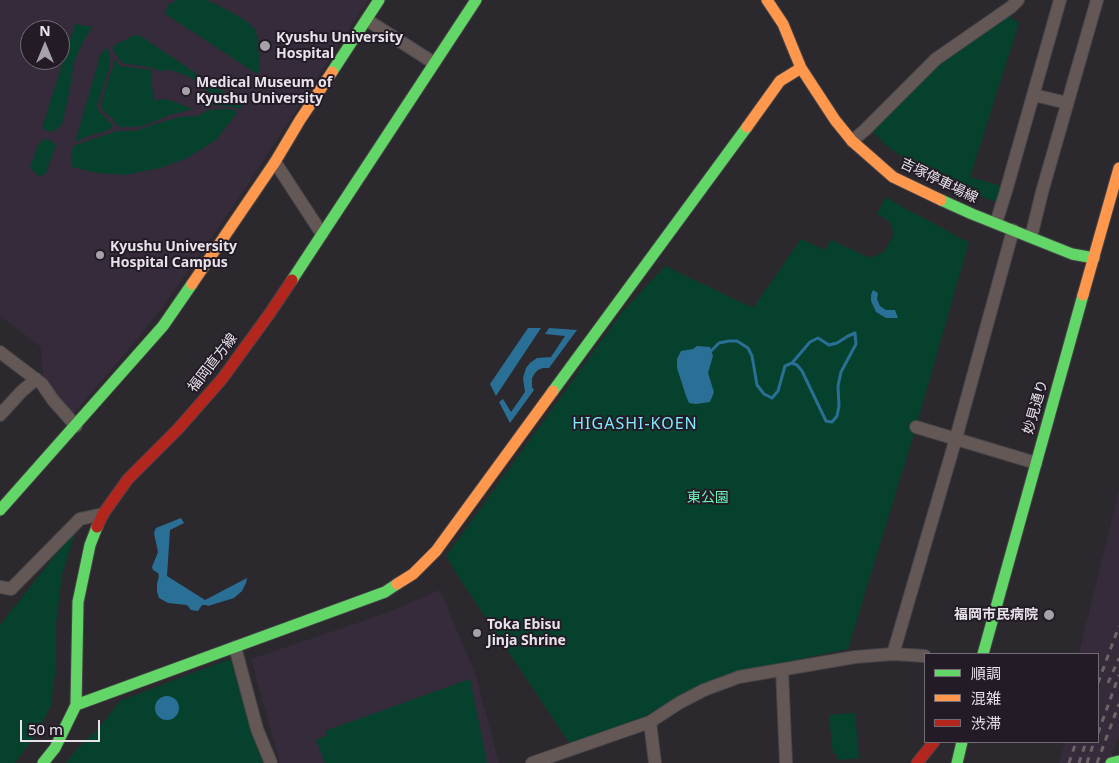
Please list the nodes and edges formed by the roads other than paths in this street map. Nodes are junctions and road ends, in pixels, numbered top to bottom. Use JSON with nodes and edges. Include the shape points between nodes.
{"nodes":[{"id":1,"x":379,"y":0,"type":"edge"},
{"id":2,"x":476,"y":0,"type":"edge"},
{"id":3,"x":767,"y":0,"type":"edge"},
{"id":4,"x":1018,"y":0,"type":"edge"},
{"id":5,"x":1060,"y":0,"type":"edge"},
{"id":6,"x":1097,"y":0,"type":"edge"},
{"id":7,"x":366,"y":20,"type":"junction"},
{"id":8,"x":434,"y":63,"type":"junction"},
{"id":9,"x":801,"y":68,"type":"junction"},
{"id":10,"x":1034,"y":95,"type":"junction"},
{"id":11,"x":1067,"y":104,"type":"junction"},
{"id":12,"x":852,"y":141,"type":"junction"},
{"id":13,"x":275,"y":162,"type":"junction"},
{"id":14,"x":1119,"y":168,"type":"edge"},
{"id":15,"x":996,"y":223,"type":"junction"},
{"id":16,"x":1013,"y":230,"type":"junction"},
{"id":17,"x":322,"y":234,"type":"junction"},
{"id":18,"x":1031,"y":237,"type":"junction"},
{"id":19,"x":1094,"y":258,"type":"junction"},
{"id":20,"x":0,"y":352,"type":"edge"},
{"id":21,"x":36,"y":379,"type":"junction"},
{"id":22,"x":0,"y":414,"type":"edge"},
{"id":23,"x":76,"y":426,"type":"junction"},
{"id":24,"x":916,"y":427,"type":"dead end"},
{"id":25,"x":956,"y":438,"type":"junction"},
{"id":26,"x":1036,"y":463,"type":"junction"},
{"id":27,"x":0,"y":510,"type":"edge"},
{"id":28,"x":103,"y":514,"type":"junction"},
{"id":29,"x":0,"y":587,"type":"edge"},
{"id":30,"x":235,"y":647,"type":"junction"},
{"id":31,"x":983,"y":653,"type":"edge"},
{"id":32,"x":893,"y":654,"type":"junction"},
{"id":33,"x":924,"y":656,"type":"edge"},
{"id":34,"x":782,"y":670,"type":"junction"},
{"id":35,"x":76,"y":705,"type":"junction"},
{"id":36,"x":650,"y":722,"type":"junction"},
{"id":37,"x":933,"y":743,"type":"edge"},
{"id":38,"x":962,"y":743,"type":"edge"},
{"id":39,"x":1119,"y":761,"type":"edge"},
{"id":40,"x":42,"y":763,"type":"edge"},
{"id":41,"x":271,"y":763,"type":"edge"},
{"id":42,"x":532,"y":763,"type":"edge"},
{"id":43,"x":655,"y":763,"type":"edge"},
{"id":44,"x":786,"y":763,"type":"edge"},
{"id":45,"x":917,"y":763,"type":"edge"},
{"id":46,"x":957,"y":763,"type":"edge"},
{"id":47,"x":1111,"y":763,"type":"edge"}],
"edges":[{"from":1,"to":7,"type":"main road"},
{"from":2,"to":8,"type":"main road","name":"福岡直方線"},
{"from":3,"to":9,"type":"main road","name":"吉塚停車場線","via":[[782,24]]},
{"from":4,"to":12,"type":"street","via":[[936,59]]},
{"from":5,"to":10,"type":"street"},
{"from":6,"to":11,"type":"street"},
{"from":7,"to":8,"type":"street"},
{"from":7,"to":13,"type":"main road"},
{"from":8,"to":17,"type":"main road","name":"福岡直方線"},
{"from":9,"to":12,"type":"main road","name":"吉塚停車場線"},
{"from":9,"to":30,"type":"main road","via":[[780,81],[436,552],[413,574],[385,592]]},
{"from":10,"to":11,"type":"street"},
{"from":10,"to":15,"type":"street"},
{"from":11,"to":18,"type":"street"},
{"from":12,"to":15,"type":"main road","name":"吉塚停車場線","via":[[893,177]]},
{"from":13,"to":17,"type":"street"},
{"from":13,"to":23,"type":"main road","via":[[163,326]]},
{"from":14,"to":19,"type":"main road","name":"妙見通り"},
{"from":15,"to":16,"type":"main road","name":"吉塚停車場線"},
{"from":16,"to":18,"type":"main road","name":"吉塚停車場線"},
{"from":16,"to":25,"type":"street"},
{"from":17,"to":28,"type":"main road","name":"福岡直方線","via":[[222,379],[128,479]]},
{"from":18,"to":19,"type":"main road","name":"吉塚停車場線","via":[[1072,254]]},
{"from":19,"to":26,"type":"main road","name":"妙見通り"},
{"from":20,"to":21,"type":"street"},
{"from":21,"to":22,"type":"street"},
{"from":21,"to":23,"type":"street"},
{"from":23,"to":27,"type":"main road"},
{"from":24,"to":25,"type":"street"},
{"from":25,"to":26,"type":"street"},
{"from":25,"to":32,"type":"street"},
{"from":26,"to":31,"type":"main road","name":"妙見通り"},
{"from":28,"to":29,"type":"street","via":[[80,519],[11,589]]},
{"from":28,"to":35,"type":"main road","name":"福岡直方線","via":[[90,544],[78,602]]},
{"from":30,"to":35,"type":"main road"},
{"from":30,"to":41,"type":"street"},
{"from":32,"to":33,"type":"street"},
{"from":32,"to":34,"type":"street"},
{"from":34,"to":36,"type":"street","via":[[739,677],[704,690]]},
{"from":34,"to":44,"type":"street"},
{"from":35,"to":40,"type":"main road","name":"福岡直方線","via":[[55,748]]},
{"from":36,"to":42,"type":"street"},
{"from":36,"to":43,"type":"street"},
{"from":37,"to":45,"type":"main road"},
{"from":38,"to":46,"type":"main road"},
{"from":39,"to":47,"type":"main road"}]}
